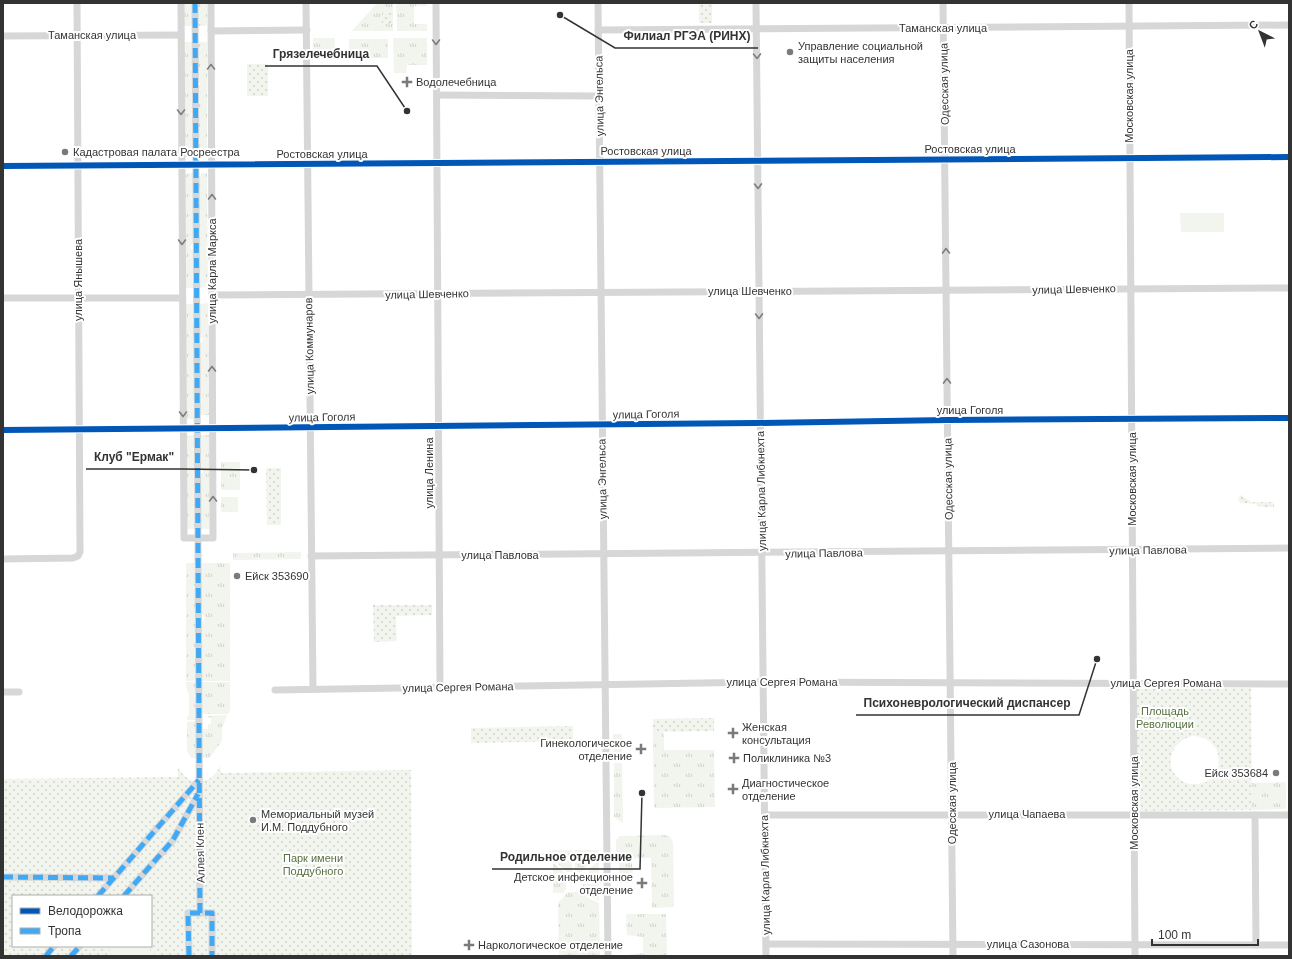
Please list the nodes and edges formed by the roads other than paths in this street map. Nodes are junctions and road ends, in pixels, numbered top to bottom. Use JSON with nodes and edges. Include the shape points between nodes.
{"nodes":[{"id":1,"x":77,"y":3,"type":"edge"},
{"id":2,"x":181,"y":3,"type":"edge"},
{"id":3,"x":195,"y":3,"type":"edge"},
{"id":4,"x":211,"y":3,"type":"edge"},
{"id":5,"x":306,"y":3,"type":"edge"},
{"id":6,"x":436,"y":3,"type":"edge"},
{"id":7,"x":598,"y":3,"type":"edge"},
{"id":8,"x":756,"y":3,"type":"edge"},
{"id":9,"x":943,"y":3,"type":"edge"},
{"id":10,"x":1129,"y":3,"type":"edge"},
{"id":11,"x":1289,"y":25,"type":"edge"},
{"id":12,"x":1129,"y":26,"type":"junction"},
{"id":13,"x":944,"y":28,"type":"junction"},
{"id":14,"x":756,"y":29,"type":"junction"},
{"id":15,"x":306,"y":30,"type":"junction"},
{"id":16,"x":598,"y":30,"type":"junction"},
{"id":17,"x":211,"y":31,"type":"junction"},
{"id":18,"x":77,"y":35,"type":"junction"},
{"id":19,"x":181,"y":35,"type":"junction"},
{"id":20,"x":3,"y":36,"type":"edge"},
{"id":21,"x":437,"y":95,"type":"junction"},
{"id":22,"x":599,"y":96,"type":"junction"},
{"id":23,"x":1289,"y":157,"type":"edge"},
{"id":24,"x":1130,"y":158,"type":"junction"},
{"id":25,"x":945,"y":159,"type":"junction"},
{"id":26,"x":758,"y":160,"type":"junction"},
{"id":27,"x":599,"y":162,"type":"junction"},
{"id":28,"x":437,"y":163,"type":"junction"},
{"id":29,"x":308,"y":164,"type":"junction"},
{"id":30,"x":182,"y":165,"type":"junction"},
{"id":31,"x":196,"y":165,"type":"junction"},
{"id":32,"x":212,"y":165,"type":"junction"},
{"id":33,"x":3,"y":166,"type":"edge"},
{"id":34,"x":78,"y":166,"type":"junction"},
{"id":35,"x":1131,"y":288,"type":"junction"},
{"id":36,"x":1289,"y":288,"type":"edge"},
{"id":37,"x":946,"y":290,"type":"junction"},
{"id":38,"x":759,"y":291,"type":"junction"},
{"id":39,"x":600,"y":292,"type":"junction"},
{"id":40,"x":438,"y":294,"type":"junction"},
{"id":41,"x":212,"y":295,"type":"junction"},
{"id":42,"x":309,"y":295,"type":"junction"},
{"id":43,"x":3,"y":298,"type":"edge"},
{"id":44,"x":78,"y":298,"type":"junction"},
{"id":45,"x":182,"y":298,"type":"junction"},
{"id":46,"x":1289,"y":418,"type":"edge"},
{"id":47,"x":948,"y":420,"type":"junction"},
{"id":48,"x":1132,"y":420,"type":"junction"},
{"id":49,"x":761,"y":423,"type":"junction"},
{"id":50,"x":602,"y":424,"type":"junction"},
{"id":51,"x":439,"y":426,"type":"junction"},
{"id":52,"x":310,"y":427,"type":"junction"},
{"id":53,"x":183,"y":428,"type":"junction"},
{"id":54,"x":197,"y":428,"type":"junction"},
{"id":55,"x":213,"y":428,"type":"junction"},
{"id":56,"x":79,"y":429,"type":"junction"},
{"id":57,"x":3,"y":430,"type":"edge"},
{"id":58,"x":198,"y":538,"type":"junction"},
{"id":59,"x":1289,"y":548,"type":"edge"},
{"id":60,"x":1133,"y":550,"type":"junction"},
{"id":61,"x":949,"y":552,"type":"junction"},
{"id":62,"x":762,"y":554,"type":"junction"},
{"id":63,"x":603,"y":555,"type":"junction"},
{"id":64,"x":311,"y":556,"type":"junction"},
{"id":65,"x":440,"y":556,"type":"junction"},
{"id":66,"x":3,"y":559,"type":"edge"},
{"id":67,"x":763,"y":682,"type":"junction"},
{"id":68,"x":951,"y":682,"type":"junction"},
{"id":69,"x":1134,"y":683,"type":"junction"},
{"id":70,"x":605,"y":684,"type":"junction"},
{"id":71,"x":1289,"y":684,"type":"edge"},
{"id":72,"x":440,"y":687,"type":"junction"},
{"id":73,"x":312,"y":689,"type":"junction"},
{"id":74,"x":275,"y":690,"type":"dead end"},
{"id":75,"x":3,"y":692,"type":"edge"},
{"id":76,"x":19,"y":692,"type":"dead end"},
{"id":77,"x":199,"y":780,"type":"junction"},
{"id":78,"x":199,"y":792,"type":"junction"},
{"id":79,"x":952,"y":814,"type":"junction"},
{"id":80,"x":765,"y":815,"type":"junction"},
{"id":81,"x":1135,"y":815,"type":"junction"},
{"id":82,"x":1255,"y":815,"type":"junction"},
{"id":83,"x":1289,"y":815,"type":"edge"},
{"id":84,"x":3,"y":877,"type":"edge"},
{"id":85,"x":114,"y":878,"type":"junction"},
{"id":86,"x":99,"y":895,"type":"edge"},
{"id":87,"x":125,"y":895,"type":"edge"},
{"id":88,"x":200,"y":913,"type":"junction"},
{"id":89,"x":766,"y":944,"type":"junction"},
{"id":90,"x":953,"y":944,"type":"junction"},
{"id":91,"x":1135,"y":944,"type":"junction"},
{"id":92,"x":1256,"y":945,"type":"junction"},
{"id":93,"x":1289,"y":945,"type":"edge"},
{"id":94,"x":53,"y":947,"type":"edge"},
{"id":95,"x":79,"y":947,"type":"edge"},
{"id":96,"x":46,"y":956,"type":"edge"},
{"id":97,"x":71,"y":956,"type":"edge"},
{"id":98,"x":189,"y":956,"type":"edge"},
{"id":99,"x":212,"y":956,"type":"edge"},
{"id":100,"x":608,"y":956,"type":"edge"},
{"id":101,"x":766,"y":956,"type":"edge"},
{"id":102,"x":953,"y":956,"type":"edge"},
{"id":103,"x":1135,"y":956,"type":"edge"}],
"edges":[{"from":1,"to":18,"type":"street","name":"улица Янышева"},
{"from":2,"to":19,"type":"street"},
{"from":3,"to":31,"type":"street","name":"Аллея Клен"},
{"from":4,"to":17,"type":"street","name":"улица Карла Маркса"},
{"from":5,"to":15,"type":"street","name":"улица Коммунаров"},
{"from":6,"to":21,"type":"street","name":"улица Ленина","one_way":true},
{"from":7,"to":16,"type":"street","name":"улица Энгельса"},
{"from":8,"to":14,"type":"street","name":"улица Карла Либкнехта"},
{"from":9,"to":13,"type":"street","name":"Одесская улица"},
{"from":10,"to":12,"type":"street","name":"Московская улица"},
{"from":11,"to":12,"type":"street","name":"Таманская улица"},
{"from":12,"to":13,"type":"street","name":"Таманская улица"},
{"from":12,"to":24,"type":"street","name":"Московская улица"},
{"from":13,"to":14,"type":"street","name":"Таманская улица"},
{"from":13,"to":25,"type":"street","name":"Одесская улица"},
{"from":14,"to":16,"type":"street","name":"Таманская улица"},
{"from":14,"to":26,"type":"street","name":"улица Карла Либкнехта","one_way":true},
{"from":15,"to":17,"type":"street"},
{"from":15,"to":29,"type":"street","name":"улица Коммунаров"},
{"from":16,"to":22,"type":"street","name":"улица Энгельса"},
{"from":32,"to":17,"type":"street","name":"улица Карла Маркса","one_way":true},
{"from":18,"to":19,"type":"street","name":"Таманская улица"},
{"from":18,"to":20,"type":"street","name":"Таманская улица"},
{"from":18,"to":34,"type":"street","name":"улица Янышева"},
{"from":19,"to":30,"type":"street","one_way":true},
{"from":21,"to":22,"type":"street"},
{"from":21,"to":28,"type":"street","name":"улица Ленина"},
{"from":22,"to":27,"type":"street","name":"улица Энгельса"},
{"from":23,"to":24,"type":"street","name":"Ростовская улица"},
{"from":24,"to":25,"type":"street","name":"Ростовская улица"},
{"from":24,"to":35,"type":"street","name":"Московская улица"},
{"from":25,"to":26,"type":"street","name":"Ростовская улица"},
{"from":37,"to":25,"type":"street","name":"Одесская улица","one_way":true},
{"from":26,"to":27,"type":"street","name":"Ростовская улица"},
{"from":26,"to":38,"type":"street","name":"улица Карла Либкнехта","one_way":true},
{"from":27,"to":28,"type":"street","name":"Ростовская улица"},
{"from":27,"to":39,"type":"street","name":"улица Энгельса"},
{"from":28,"to":29,"type":"street","name":"Ростовская улица"},
{"from":28,"to":40,"type":"street","name":"улица Ленина"},
{"from":29,"to":32,"type":"street","name":"Ростовская улица"},
{"from":29,"to":42,"type":"street","name":"улица Коммунаров"},
{"from":30,"to":31,"type":"street","name":"Ростовская улица"},
{"from":30,"to":34,"type":"street","name":"Ростовская улица"},
{"from":30,"to":45,"type":"street","one_way":true},
{"from":31,"to":32,"type":"street","name":"Ростовская улица"},
{"from":31,"to":54,"type":"street","name":"Аллея Клен"},
{"from":41,"to":32,"type":"street","name":"улица Карла Маркса","one_way":true},
{"from":33,"to":34,"type":"street","name":"Ростовская улица"},
{"from":34,"to":44,"type":"street","name":"улица Янышева"},
{"from":35,"to":36,"type":"street","name":"улица Шевченко"},
{"from":35,"to":37,"type":"street","name":"улица Шевченко"},
{"from":35,"to":48,"type":"street","name":"Московская улица"},
{"from":37,"to":38,"type":"street","name":"улица Шевченко"},
{"from":47,"to":37,"type":"street","name":"Одесская улица","one_way":true},
{"from":38,"to":39,"type":"street","name":"улица Шевченко"},
{"from":38,"to":49,"type":"street","name":"улица Карла Либкнехта","one_way":true},
{"from":39,"to":40,"type":"street","name":"улица Шевченко"},
{"from":39,"to":50,"type":"street","name":"улица Энгельса"},
{"from":40,"to":42,"type":"street","name":"улица Шевченко"},
{"from":40,"to":51,"type":"street","name":"улица Ленина"},
{"from":41,"to":42,"type":"street","name":"улица Шевченко"},
{"from":55,"to":41,"type":"street","name":"улица Карла Маркса","one_way":true},
{"from":42,"to":52,"type":"street","name":"улица Коммунаров"},
{"from":43,"to":44,"type":"street"},
{"from":44,"to":45,"type":"street"},
{"from":44,"to":56,"type":"street","name":"улица Янышева"},
{"from":45,"to":53,"type":"street","one_way":true},
{"from":46,"to":48,"type":"street","name":"улица Гоголя"},
{"from":47,"to":48,"type":"street","name":"улица Гоголя"},
{"from":47,"to":49,"type":"street","name":"улица Гоголя"},
{"from":47,"to":61,"type":"street","name":"Одесская улица"},
{"from":48,"to":60,"type":"street","name":"Московская улица"},
{"from":49,"to":50,"type":"street","name":"улица Гоголя"},
{"from":49,"to":62,"type":"street","name":"улица Карла Либкнехта"},
{"from":50,"to":51,"type":"street","name":"улица Гоголя"},
{"from":50,"to":63,"type":"street","name":"улица Энгельса"},
{"from":51,"to":52,"type":"street","name":"улица Гоголя"},
{"from":51,"to":65,"type":"street","name":"улица Ленина"},
{"from":52,"to":55,"type":"street","name":"улица Гоголя"},
{"from":52,"to":64,"type":"street","name":"улица Коммунаров"},
{"from":53,"to":54,"type":"street","name":"улица Гоголя"},
{"from":53,"to":56,"type":"street","name":"улица Гоголя"},
{"from":53,"to":58,"type":"street","via":[[184,538]]},
{"from":54,"to":55,"type":"street","name":"улица Гоголя"},
{"from":54,"to":58,"type":"street","name":"Аллея Клен"},
{"from":58,"to":55,"type":"street","name":"улица Карла Маркса","one_way":true,"via":[[213,538]]},
{"from":56,"to":57,"type":"street","name":"улица Гоголя"},
{"from":56,"to":66,"type":"street","name":"улица Янышева","via":[[78,556]]},
{"from":58,"to":77,"type":"street","name":"Аллея Клен"},
{"from":59,"to":60,"type":"street","name":"улица Павлова"},
{"from":60,"to":61,"type":"street","name":"улица Павлова"},
{"from":60,"to":69,"type":"street","name":"Московская улица"},
{"from":61,"to":62,"type":"street","name":"улица Павлова"},
{"from":61,"to":68,"type":"street","name":"Одесская улица"},
{"from":62,"to":63,"type":"street","name":"улица Павлова"},
{"from":62,"to":67,"type":"street","name":"улица Карла Либкнехта"},
{"from":63,"to":65,"type":"street","name":"улица Павлова"},
{"from":63,"to":70,"type":"street","name":"улица Энгельса"},
{"from":64,"to":65,"type":"street","name":"улица Павлова"},
{"from":64,"to":73,"type":"street","name":"улица Коммунаров"},
{"from":65,"to":72,"type":"street","name":"улица Ленина"},
{"from":67,"to":68,"type":"street","name":"улица Сергея Романа"},
{"from":67,"to":70,"type":"street","name":"улица Сергея Романа"},
{"from":67,"to":80,"type":"street","name":"улица Карла Либкнехта"},
{"from":68,"to":69,"type":"street","name":"улица Сергея Романа"},
{"from":68,"to":79,"type":"street","name":"Одесская улица"},
{"from":69,"to":71,"type":"street","name":"улица Сергея Романа"},
{"from":69,"to":81,"type":"street","name":"Московская улица"},
{"from":70,"to":72,"type":"street","name":"улица Сергея Романа"},
{"from":70,"to":100,"type":"street","name":"улица Энгельса"},
{"from":72,"to":73,"type":"street","name":"улица Сергея Романа"},
{"from":73,"to":74,"type":"street","name":"улица Сергея Романа"},
{"from":75,"to":76,"type":"street"},
{"from":77,"to":78,"type":"street","name":"Аллея Клен"},
{"from":77,"to":85,"type":"street"},
{"from":78,"to":87,"type":"street","via":[[173,840]]},
{"from":78,"to":88,"type":"street","name":"Аллея Клен"},
{"from":79,"to":80,"type":"street","name":"улица Чапаева"},
{"from":79,"to":81,"type":"street","name":"улица Чапаева"},
{"from":79,"to":90,"type":"street","name":"Одесская улица"},
{"from":80,"to":89,"type":"street","name":"улица Карла Либкнехта"},
{"from":81,"to":82,"type":"street","name":"улица Чапаева"},
{"from":81,"to":91,"type":"street","name":"Московская улица"},
{"from":82,"to":83,"type":"street","name":"улица Чапаева"},
{"from":82,"to":92,"type":"street"},
{"from":84,"to":85,"type":"street"},
{"from":85,"to":86,"type":"street"},
{"from":88,"to":98,"type":"street","via":[[188,913]]},
{"from":88,"to":99,"type":"street","via":[[212,913]]},
{"from":89,"to":90,"type":"street","name":"улица Сазонова"},
{"from":89,"to":101,"type":"street","name":"улица Карла Либкнехта"},
{"from":90,"to":91,"type":"street","name":"улица Сазонова"},
{"from":90,"to":102,"type":"street","name":"Одесская улица"},
{"from":91,"to":92,"type":"street","name":"улица Сазонова"},
{"from":91,"to":103,"type":"street","name":"Московская улица"},
{"from":92,"to":93,"type":"street","name":"улица Сазонова"},
{"from":94,"to":96,"type":"street"},
{"from":95,"to":97,"type":"street"}]}
